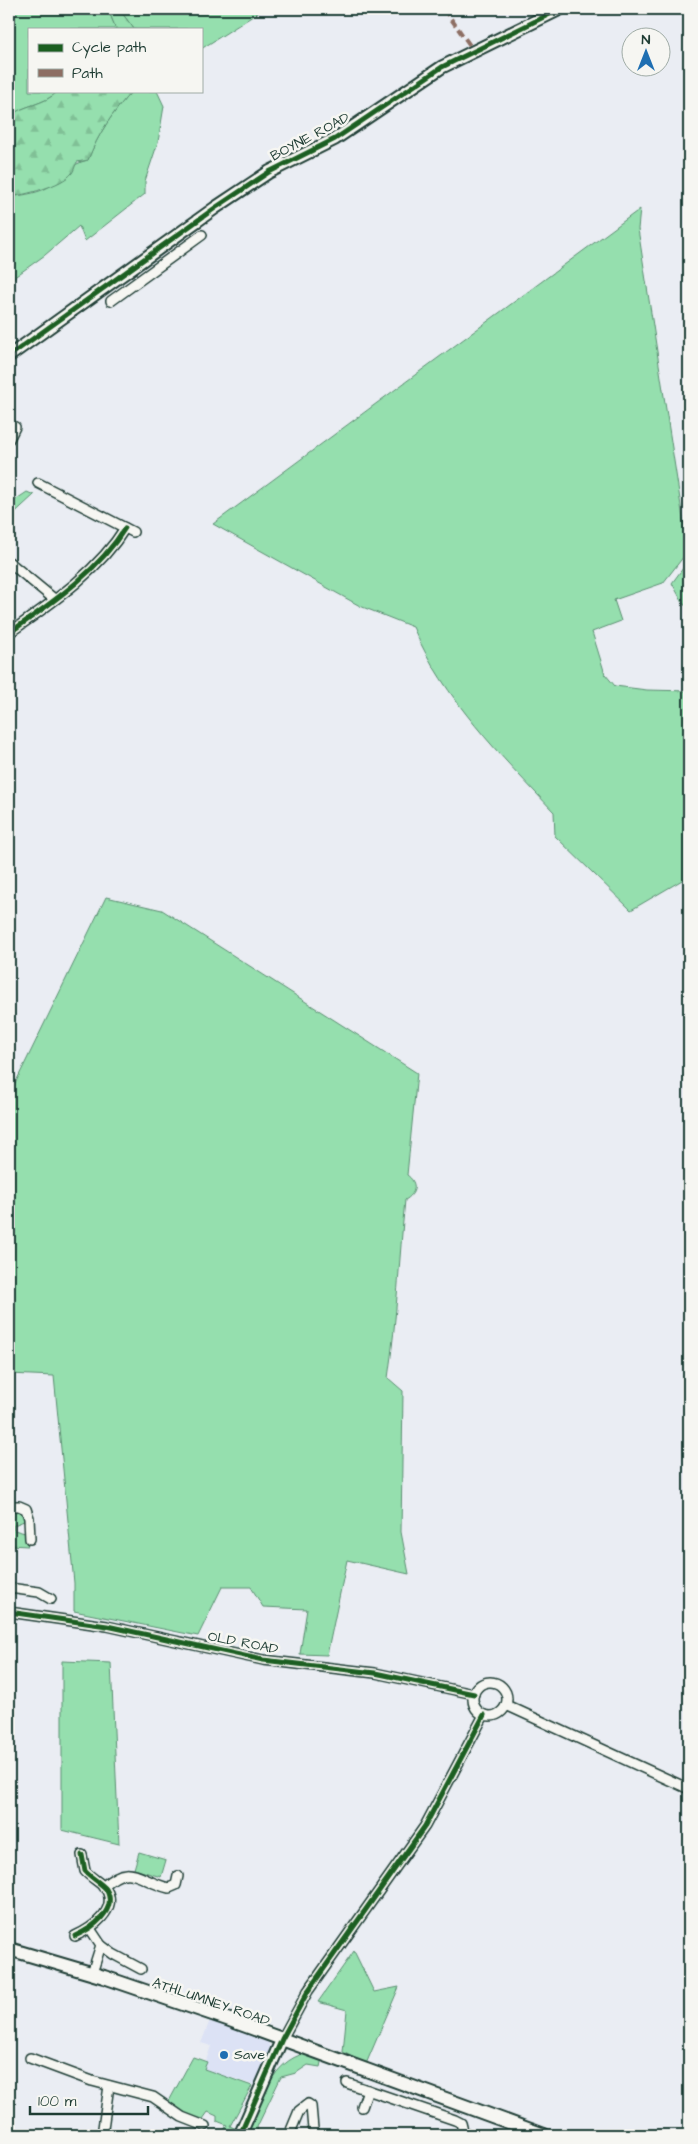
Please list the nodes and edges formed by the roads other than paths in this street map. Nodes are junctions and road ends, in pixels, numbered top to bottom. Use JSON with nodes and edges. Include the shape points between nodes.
{"nodes":[{"id":1,"x":560,"y":9,"type":"edge"},
{"id":2,"x":202,"y":235,"type":"dead end"},
{"id":3,"x":143,"y":259,"type":"junction"},
{"id":4,"x":152,"y":271,"type":"junction"},
{"id":5,"x":111,"y":302,"type":"dead end"},
{"id":6,"x":9,"y":356,"type":"edge"},
{"id":7,"x":9,"y":424,"type":"edge"},
{"id":8,"x":9,"y":438,"type":"edge"},
{"id":9,"x":38,"y":483,"type":"dead end"},
{"id":10,"x":9,"y":562,"type":"edge"},
{"id":11,"x":54,"y":599,"type":"junction"},
{"id":12,"x":9,"y":633,"type":"edge"},
{"id":13,"x":9,"y":1506,"type":"edge"},
{"id":14,"x":30,"y":1539,"type":"dead end"},
{"id":15,"x":9,"y":1588,"type":"edge"},
{"id":16,"x":51,"y":1598,"type":"dead end"},
{"id":17,"x":9,"y":1612,"type":"edge"},
{"id":18,"x":474,"y":1694,"type":"junction"},
{"id":19,"x":506,"y":1705,"type":"junction"},
{"id":20,"x":484,"y":1715,"type":"junction"},
{"id":21,"x":689,"y":1789,"type":"edge"},
{"id":22,"x":82,"y":1855,"type":"dead end"},
{"id":23,"x":178,"y":1876,"type":"dead end"},
{"id":24,"x":103,"y":1887,"type":"junction"},
{"id":25,"x":90,"y":1930,"type":"junction"},
{"id":26,"x":75,"y":1936,"type":"dead end"},
{"id":27,"x":101,"y":1945,"type":"junction"},
{"id":28,"x":9,"y":1949,"type":"edge"},
{"id":29,"x":9,"y":1964,"type":"edge"},
{"id":30,"x":141,"y":1969,"type":"dead end"},
{"id":31,"x":92,"y":1973,"type":"junction"},
{"id":32,"x":282,"y":2039,"type":"junction"},
{"id":33,"x":30,"y":2058,"type":"dead end"},
{"id":34,"x":347,"y":2084,"type":"dead end"},
{"id":35,"x":109,"y":2086,"type":"junction"},
{"id":36,"x":368,"y":2090,"type":"junction"},
{"id":37,"x":362,"y":2107,"type":"dead end"},
{"id":38,"x":205,"y":2126,"type":"dead end"},
{"id":39,"x":313,"y":2129,"type":"dead end"},
{"id":40,"x":102,"y":2135,"type":"edge"},
{"id":41,"x":244,"y":2135,"type":"edge"},
{"id":42,"x":289,"y":2135,"type":"edge"},
{"id":43,"x":464,"y":2135,"type":"edge"},
{"id":44,"x":544,"y":2135,"type":"edge"}],
"edges":[{"from":1,"to":3,"type":"street","name":"BOYNE ROAD","via":[[442,67],[335,139],[269,172]]},
{"from":2,"to":4,"type":"street"},
{"from":3,"to":4,"type":"street"},
{"from":3,"to":6,"type":"street","name":"BOYNE ROAD"},
{"from":4,"to":5,"type":"street"},
{"from":7,"to":8,"type":"street","via":[[15,428]]},
{"from":9,"to":11,"type":"street","via":[[129,530],[105,556]]},
{"from":10,"to":11,"type":"street"},
{"from":11,"to":12,"type":"street"},
{"from":13,"to":14,"type":"street","via":[[26,1509]]},
{"from":15,"to":16,"type":"street","via":[[38,1592]]},
{"from":17,"to":18,"type":"street","name":"OLD ROAD","via":[[71,1619],[263,1660],[375,1673]]},
{"from":18,"to":19,"type":"street","via":[[485,1683],[496,1684],[506,1695]]},
{"from":18,"to":20,"type":"street","via":[[474,1704]]},
{"from":19,"to":20,"type":"street","via":[[497,1714]]},
{"from":19,"to":21,"type":"street"},
{"from":20,"to":32,"type":"street","via":[[425,1826],[308,1991]]},
{"from":22,"to":24,"type":"street","via":[[84,1871]]},
{"from":23,"to":24,"type":"street","via":[[176,1885],[169,1888],[132,1873],[123,1873]]},
{"from":24,"to":25,"type":"street","via":[[108,1904],[103,1916]]},
{"from":25,"to":26,"type":"street"},
{"from":25,"to":27,"type":"street"},
{"from":27,"to":30,"type":"street"},
{"from":27,"to":31,"type":"street"},
{"from":28,"to":29,"type":"street"},
{"from":28,"to":31,"type":"main road","name":"ATHLUMNEY ROAD"},
{"from":31,"to":32,"type":"main road","name":"ATHLUMNEY ROAD"},
{"from":32,"to":41,"type":"street"},
{"from":32,"to":44,"type":"main road","name":"ATHLUMNEY ROAD"},
{"from":33,"to":35,"type":"street"},
{"from":34,"to":36,"type":"street"},
{"from":35,"to":38,"type":"street","via":[[153,2096],[182,2117]]},
{"from":35,"to":40,"type":"street"},
{"from":36,"to":37,"type":"street"},
{"from":36,"to":43,"type":"street","via":[[455,2120],[461,2123]]},
{"from":39,"to":42,"type":"street","via":[[311,2106],[308,2104],[299,2111]]}]}
